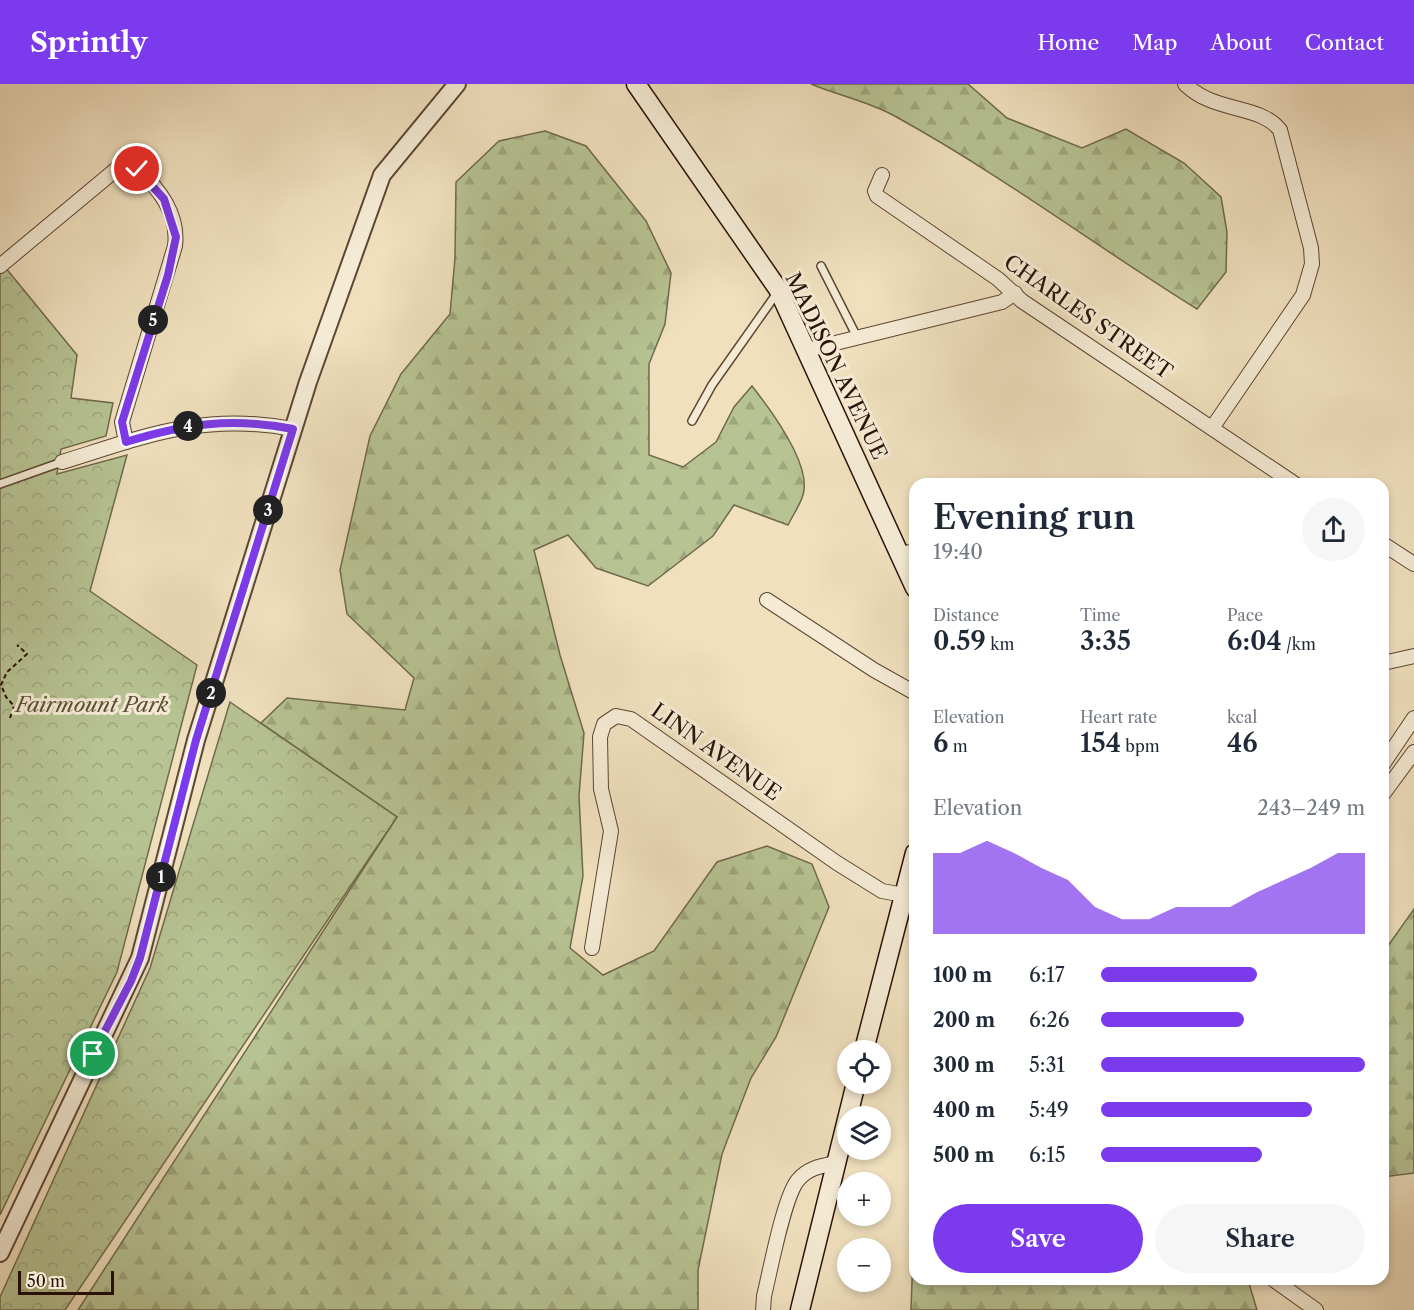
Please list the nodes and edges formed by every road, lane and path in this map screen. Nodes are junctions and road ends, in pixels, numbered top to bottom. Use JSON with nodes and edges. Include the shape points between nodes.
{"nodes":[{"id":1,"x":457,"y":84,"type":"edge"},
{"id":2,"x":636,"y":84,"type":"edge"},
{"id":3,"x":1185,"y":84,"type":"edge"},
{"id":4,"x":882,"y":174,"type":"dead end"},
{"id":5,"x":0,"y":266,"type":"edge"},
{"id":6,"x":821,"y":266,"type":"dead end"},
{"id":7,"x":779,"y":291,"type":"junction"},
{"id":8,"x":1015,"y":293,"type":"junction"},
{"id":9,"x":857,"y":337,"type":"junction"},
{"id":10,"x":807,"y":350,"type":"junction"},
{"id":11,"x":692,"y":421,"type":"dead end"},
{"id":12,"x":1212,"y":428,"type":"junction"},
{"id":13,"x":293,"y":429,"type":"junction"},
{"id":14,"x":126,"y":442,"type":"junction"},
{"id":15,"x":62,"y":462,"type":"joint"},
{"id":16,"x":1287,"y":478,"type":"edge"},
{"id":17,"x":0,"y":484,"type":"edge"},
{"id":18,"x":1389,"y":547,"type":"edge"},
{"id":19,"x":907,"y":553,"type":"edge"},
{"id":20,"x":1414,"y":564,"type":"edge"},
{"id":21,"x":768,"y":600,"type":"dead end"},
{"id":22,"x":17,"y":645,"type":"dead end"},
{"id":23,"x":1414,"y":656,"type":"edge"},
{"id":24,"x":1389,"y":662,"type":"edge"},
{"id":25,"x":909,"y":690,"type":"edge"},
{"id":26,"x":10,"y":718,"type":"dead end"},
{"id":27,"x":1414,"y":718,"type":"edge"},
{"id":28,"x":1414,"y":752,"type":"edge"},
{"id":29,"x":1389,"y":755,"type":"edge"},
{"id":30,"x":1389,"y":786,"type":"edge"},
{"id":31,"x":909,"y":876,"type":"edge"},
{"id":32,"x":904,"y":895,"type":"junction"},
{"id":33,"x":592,"y":948,"type":"dead end"},
{"id":34,"x":867,"y":1040,"type":"edge"},
{"id":35,"x":853,"y":1094,"type":"edge"},
{"id":36,"x":835,"y":1163,"type":"junction"},
{"id":37,"x":0,"y":1253,"type":"edge"},
{"id":38,"x":1281,"y":1285,"type":"edge"},
{"id":39,"x":763,"y":1310,"type":"edge"},
{"id":40,"x":800,"y":1310,"type":"edge"},
{"id":41,"x":1316,"y":1310,"type":"edge"}],
"edges":[{"from":1,"to":13,"type":"street","via":[[382,175]]},
{"from":2,"to":7,"type":"main road","name":"MADISON AVENUE"},
{"from":3,"to":12,"type":"street","via":[[1213,104],[1263,116],[1280,130],[1311,248],[1312,264],[1303,295]]},
{"from":4,"to":8,"type":"street","name":"CHARLES STREET","via":[[875,191],[877,196]]},
{"from":5,"to":14,"type":"street","via":[[119,167],[137,169],[164,199],[176,237],[175,246],[122,422]]},
{"from":6,"to":9,"type":"lane"},
{"from":7,"to":10,"type":"main road","name":"MADISON AVENUE"},
{"from":7,"to":11,"type":"lane"},
{"from":8,"to":9,"type":"street","via":[[1002,302]]},
{"from":8,"to":12,"type":"street","name":"CHARLES STREET"},
{"from":9,"to":10,"type":"street"},
{"from":10,"to":19,"type":"main road","name":"MADISON AVENUE"},
{"from":12,"to":16,"type":"street","name":"CHARLES STREET"},
{"from":13,"to":14,"type":"street","via":[[231,422],[176,429]]},
{"from":13,"to":37,"type":"street","via":[[196,740],[131,981]]},
{"from":14,"to":15,"type":"street"},
{"from":15,"to":17,"type":"lane"},
{"from":18,"to":20,"type":"street"},
{"from":21,"to":25,"type":"street"},
{"from":22,"to":26,"type":"path","via":[[27,654],[7,672],[2,685],[14,706]]},
{"from":23,"to":24,"type":"street"},
{"from":27,"to":29,"type":"street"},
{"from":28,"to":30,"type":"street"},
{"from":31,"to":32,"type":"main road"},
{"from":32,"to":33,"type":"street","name":"LINN AVENUE","via":[[882,891],[631,719],[616,716],[604,724],[600,736],[601,789],[611,831]]},
{"from":32,"to":34,"type":"main road"},
{"from":35,"to":36,"type":"main road"},
{"from":36,"to":39,"type":"street","via":[[804,1173],[791,1191]]},
{"from":36,"to":40,"type":"main road"},
{"from":38,"to":41,"type":"street"}]}
